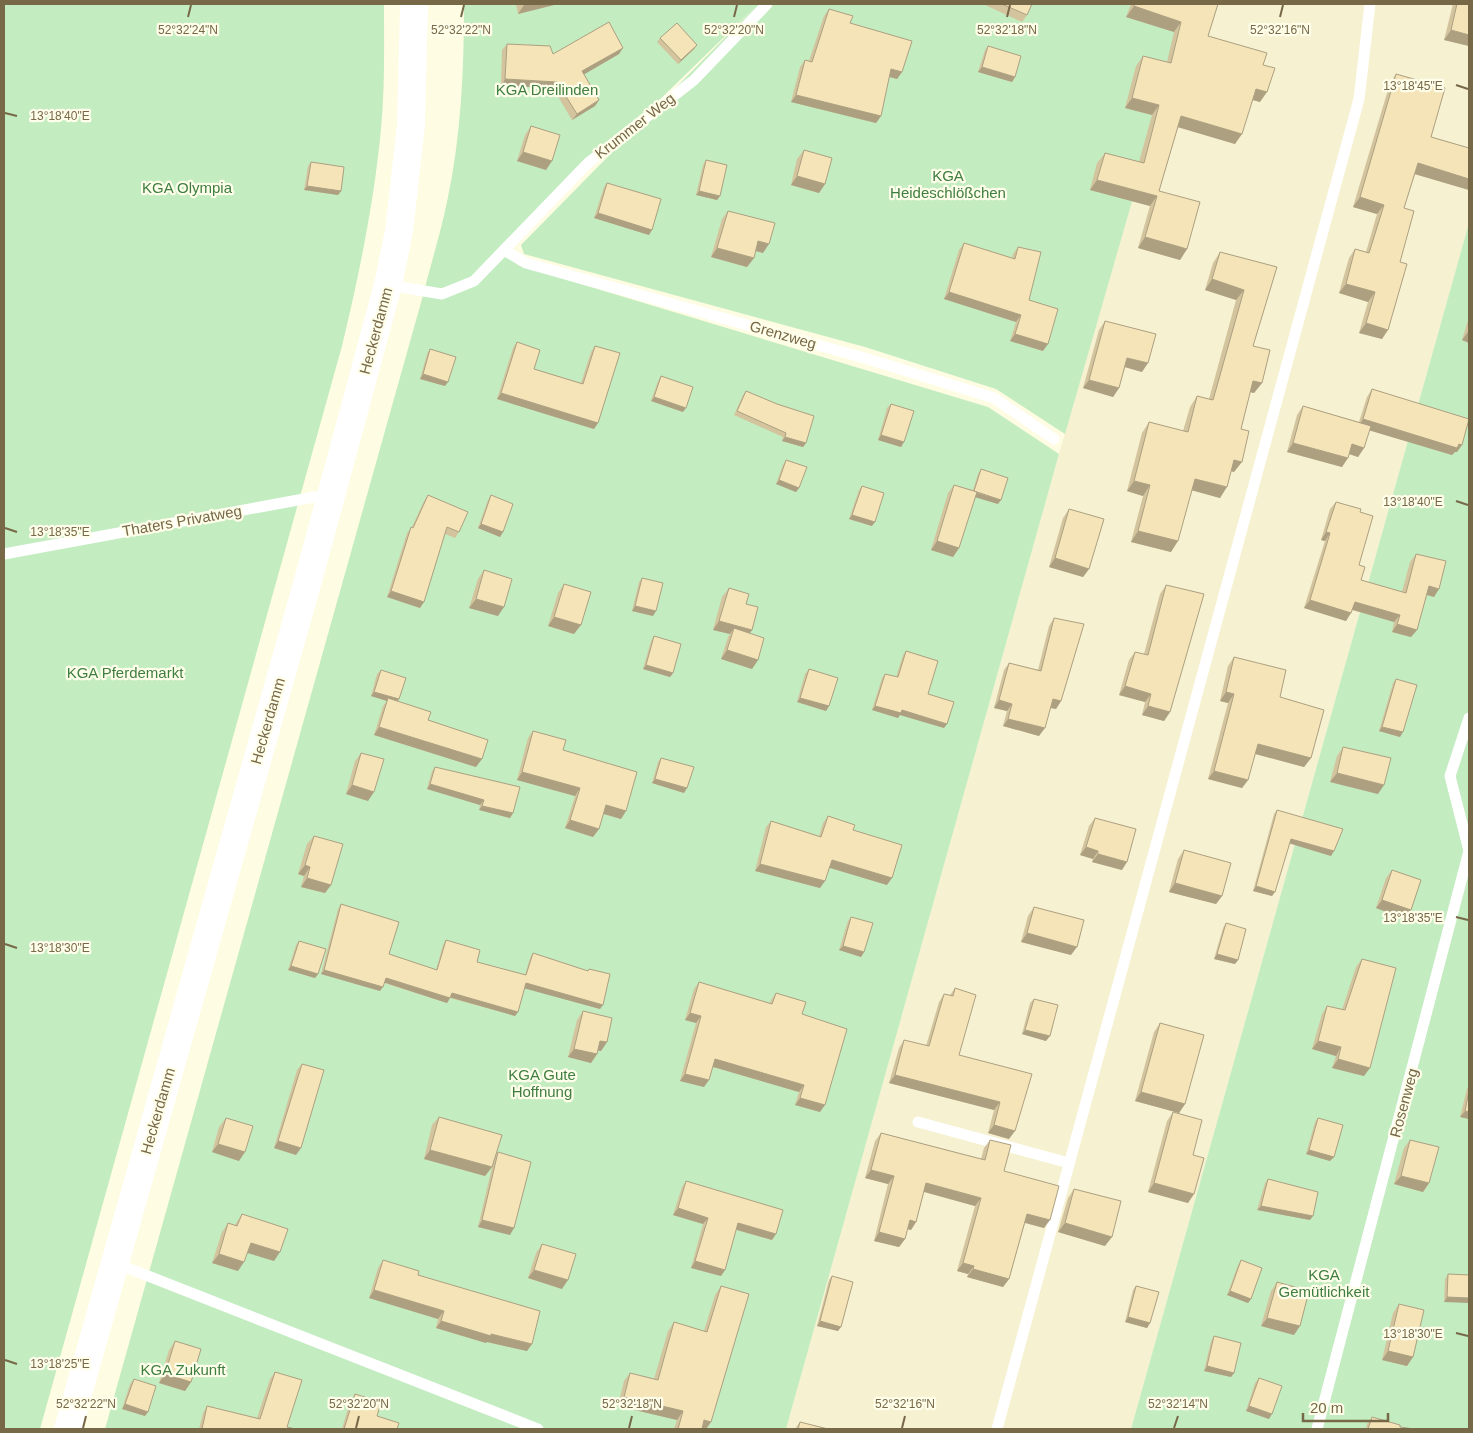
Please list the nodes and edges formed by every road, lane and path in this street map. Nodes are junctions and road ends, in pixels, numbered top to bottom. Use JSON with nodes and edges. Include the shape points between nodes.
{"nodes":[{"id":1,"x":414,"y":4,"type":"edge"},
{"id":2,"x":768,"y":4,"type":"edge"},
{"id":3,"x":1370,"y":4,"type":"edge"},
{"id":4,"x":504,"y":250,"type":"junction"},
{"id":5,"x":388,"y":285,"type":"junction"},
{"id":6,"x":1054,"y":439,"type":"dead end"},
{"id":7,"x":331,"y":494,"type":"junction"},
{"id":8,"x":4,"y":554,"type":"edge"},
{"id":9,"x":1469,"y":718,"type":"edge"},
{"id":10,"x":918,"y":1122,"type":"dead end"},
{"id":11,"x":1069,"y":1163,"type":"junction"},
{"id":12,"x":115,"y":1263,"type":"junction"},
{"id":13,"x":68,"y":1429,"type":"edge"},
{"id":14,"x":538,"y":1429,"type":"edge"},
{"id":15,"x":997,"y":1429,"type":"edge"},
{"id":16,"x":1317,"y":1429,"type":"edge"}],
"edges":[{"from":1,"to":5,"type":"street","name":"Heckerdamm","via":[[411,125],[400,231]]},
{"from":2,"to":4,"type":"lane","name":"Krummer Weg","via":[[694,80],[588,163]]},
{"from":3,"to":11,"type":"lane","via":[[1359,100]]},
{"from":4,"to":5,"type":"lane","name":"Krummer Weg","via":[[474,281],[442,294]]},
{"from":4,"to":6,"type":"lane","name":"Grenzweg","via":[[526,263],[868,359],[994,398]]},
{"from":5,"to":7,"type":"street","name":"Heckerdamm"},
{"from":7,"to":8,"type":"lane","name":"Thaters Privatweg"},
{"from":7,"to":12,"type":"street","name":"Heckerdamm"},
{"from":9,"to":16,"type":"lane","name":"Rosenweg","via":[[1450,776],[1469,851]]},
{"from":10,"to":11,"type":"lane"},
{"from":11,"to":15,"type":"lane"},
{"from":12,"to":13,"type":"street","name":"Heckerdamm"},
{"from":12,"to":14,"type":"lane"}]}
